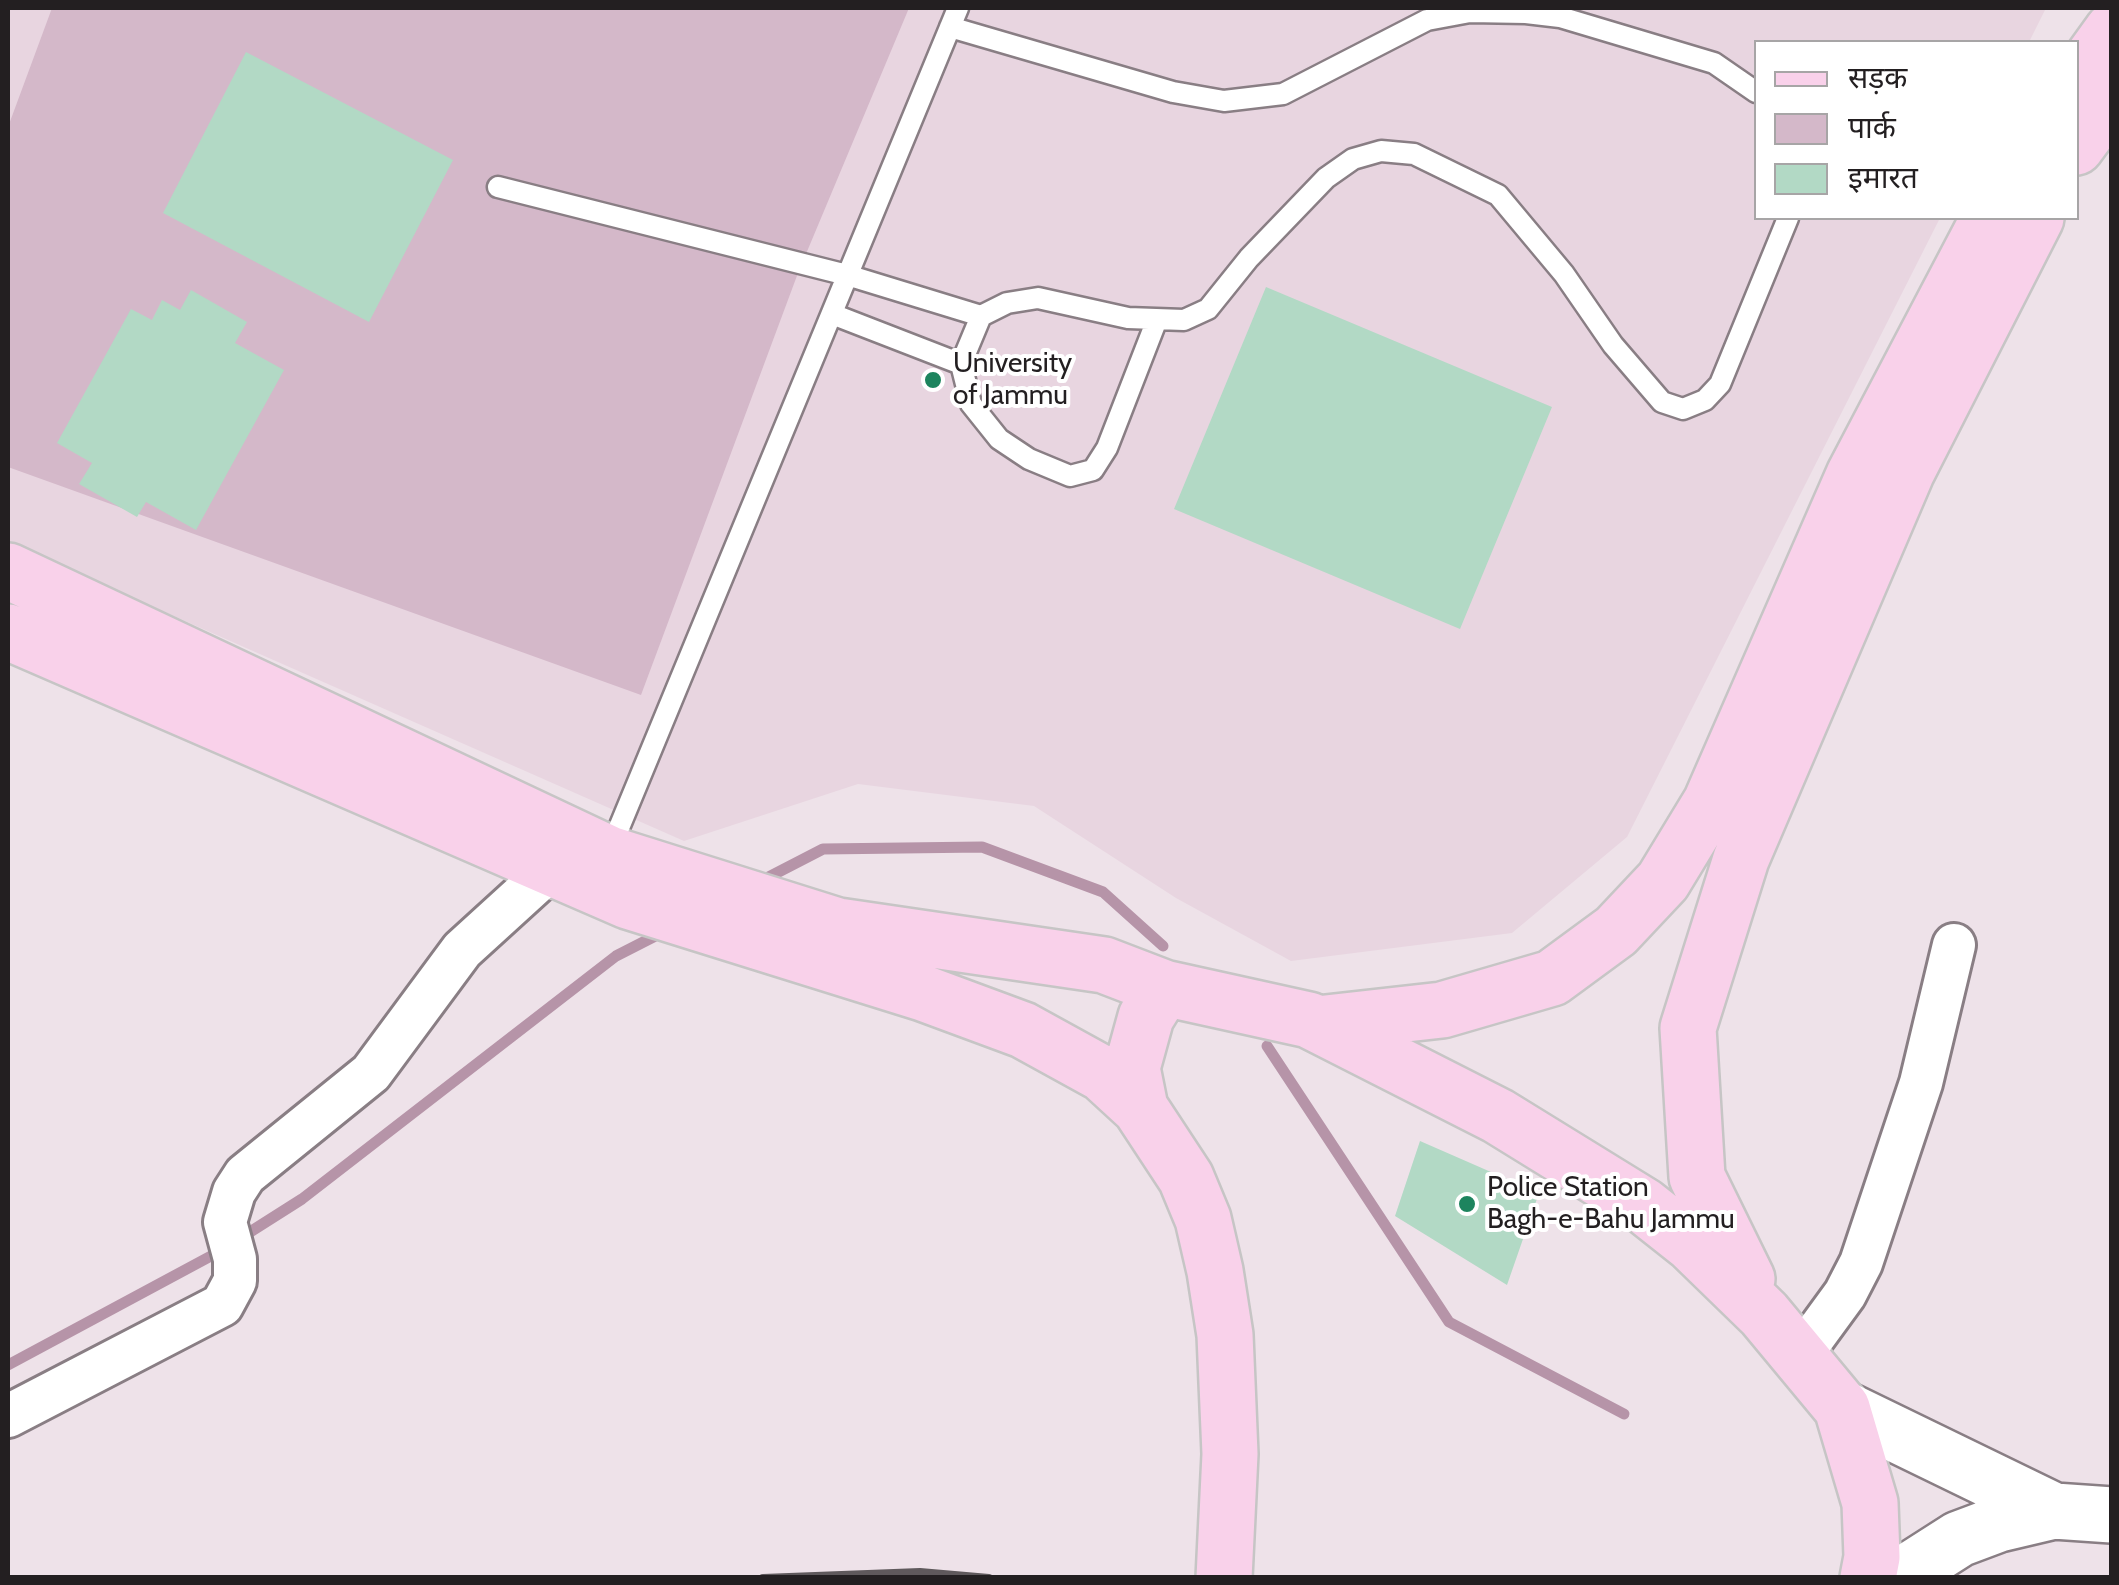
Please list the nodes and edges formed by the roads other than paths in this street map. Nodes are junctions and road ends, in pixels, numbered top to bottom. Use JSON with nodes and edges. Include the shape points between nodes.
{"nodes":[{"id":1,"x":954,"y":17,"type":"edge"},
{"id":2,"x":2112,"y":31,"type":"edge"},
{"id":3,"x":2079,"y":77,"type":"edge"},
{"id":4,"x":1754,"y":91,"type":"edge"},
{"id":5,"x":2112,"y":98,"type":"edge"},
{"id":6,"x":2079,"y":143,"type":"edge"},
{"id":7,"x":498,"y":187,"type":"dead end"},
{"id":8,"x":1787,"y":220,"type":"edge"},
{"id":9,"x":1988,"y":220,"type":"edge"},
{"id":10,"x":2035,"y":220,"type":"edge"},
{"id":11,"x":848,"y":275,"type":"junction"},
{"id":12,"x":832,"y":314,"type":"junction"},
{"id":13,"x":981,"y":316,"type":"junction"},
{"id":14,"x":1156,"y":322,"type":"junction"},
{"id":15,"x":961,"y":364,"type":"junction"},
{"id":16,"x":8,"y":571,"type":"edge"},
{"id":17,"x":8,"y":632,"type":"edge"},
{"id":18,"x":552,"y":868,"type":"junction"},
{"id":19,"x":624,"y":873,"type":"junction"},
{"id":20,"x":832,"y":945,"type":"junction"},
{"id":21,"x":1954,"y":945,"type":"dead end"},
{"id":22,"x":1164,"y":988,"type":"junction"},
{"id":23,"x":1317,"y":1024,"type":"junction"},
{"id":24,"x":1140,"y":1108,"type":"junction"},
{"id":25,"x":1764,"y":1314,"type":"junction"},
{"id":26,"x":1799,"y":1356,"type":"junction"},
{"id":27,"x":1842,"y":1408,"type":"junction"},
{"id":28,"x":8,"y":1416,"type":"edge"},
{"id":29,"x":2054,"y":1512,"type":"junction"},
{"id":30,"x":2112,"y":1515,"type":"edge"},
{"id":31,"x":1224,"y":1578,"type":"edge"},
{"id":32,"x":1868,"y":1578,"type":"edge"},
{"id":33,"x":1898,"y":1578,"type":"edge"}],
"edges":[{"from":1,"to":4,"type":"lane","via":[[1173,92],[1224,101],[1283,94],[1427,20],[1470,12],[1560,17],[1714,63]]},
{"from":1,"to":11,"type":"lane"},
{"from":2,"to":3,"type":"main road"},
{"from":5,"to":6,"type":"main road"},
{"from":7,"to":11,"type":"lane"},
{"from":8,"to":14,"type":"lane","via":[[1720,384],[1705,400],[1672,408],[1613,345],[1498,195],[1414,154],[1381,151],[1354,159],[1326,178],[1208,310]]},
{"from":9,"to":23,"type":"main road","via":[[1854,475],[1712,802],[1663,881],[1616,930],[1552,978],[1442,1010]]},
{"from":10,"to":25,"type":"main road","via":[[1907,471],[1741,859],[1688,1028],[1697,1177]]},
{"from":11,"to":12,"type":"lane"},
{"from":11,"to":13,"type":"lane"},
{"from":12,"to":15,"type":"lane"},
{"from":12,"to":19,"type":"lane"},
{"from":13,"to":14,"type":"lane","via":[[1014,300],[1038,298]]},
{"from":13,"to":15,"type":"lane"},
{"from":14,"to":15,"type":"lane","via":[[1099,464],[1080,475],[1059,473],[999,439],[970,404]]},
{"from":16,"to":19,"type":"main road"},
{"from":17,"to":18,"type":"main road"},
{"from":18,"to":19,"type":"main road"},
{"from":18,"to":28,"type":"street","via":[[462,950],[371,1073],[245,1176],[234,1192],[232,1294],[222,1306]]},
{"from":19,"to":20,"type":"main road"},
{"from":20,"to":22,"type":"main road","via":[[1104,965]]},
{"from":20,"to":24,"type":"main road","via":[[923,993],[1023,1030],[1102,1074]]},
{"from":21,"to":26,"type":"street","via":[[1922,1083],[1861,1263]]},
{"from":22,"to":23,"type":"main road"},
{"from":22,"to":24,"type":"main road","via":[[1146,1017],[1132,1068]]},
{"from":23,"to":25,"type":"main road","via":[[1498,1116],[1644,1206]]},
{"from":24,"to":31,"type":"main road","via":[[1186,1178],[1216,1270],[1230,1454]]},
{"from":25,"to":26,"type":"main road"},
{"from":26,"to":27,"type":"main road"},
{"from":27,"to":29,"type":"main road"},
{"from":27,"to":32,"type":"main road","via":[[1870,1504]]},
{"from":29,"to":30,"type":"main road"},
{"from":29,"to":33,"type":"main road","via":[[1959,1540]]}]}
